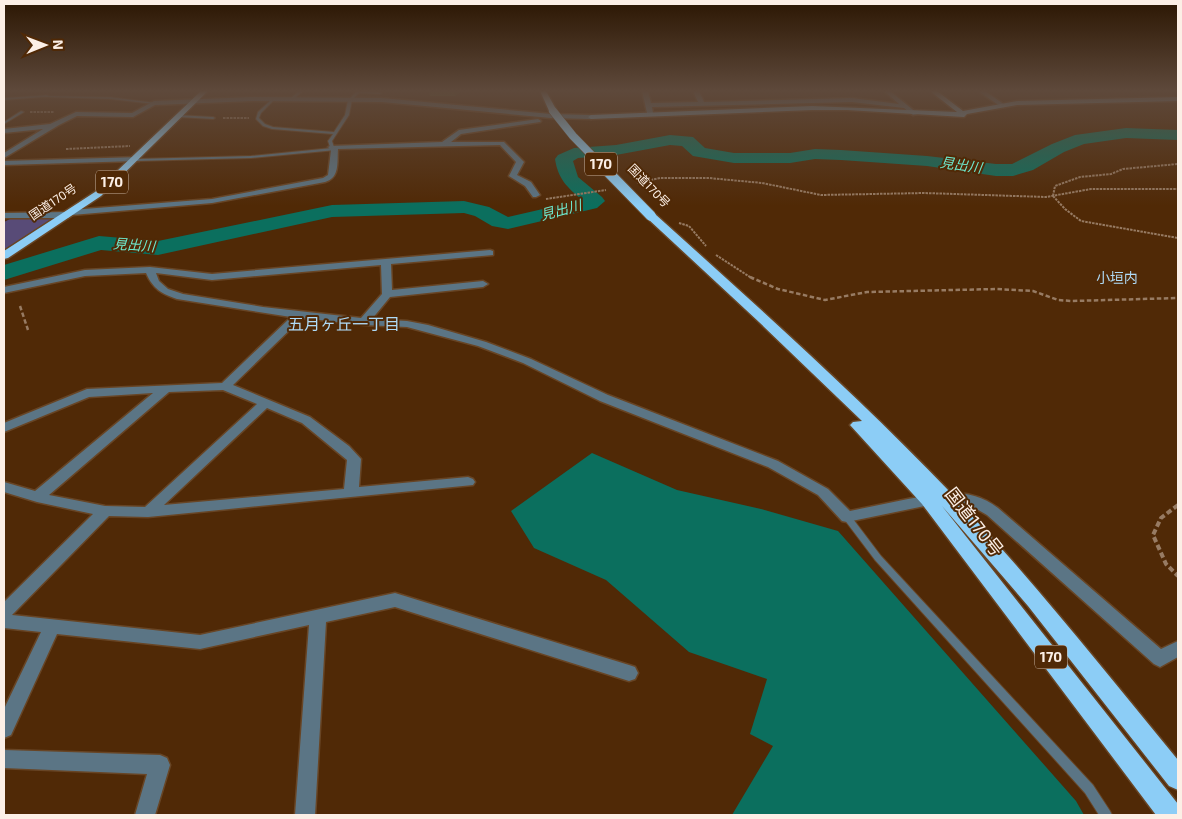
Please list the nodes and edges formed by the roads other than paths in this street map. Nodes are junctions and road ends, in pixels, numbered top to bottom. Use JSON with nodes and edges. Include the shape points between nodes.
{"nodes":[{"id":1,"x":20,"y":129,"type":"edge"},
{"id":2,"x":44,"y":129,"type":"edge"},
{"id":3,"x":166,"y":129,"type":"edge"},
{"id":4,"x":288,"y":129,"type":"edge"},
{"id":5,"x":337,"y":129,"type":"edge"},
{"id":6,"x":477,"y":129,"type":"edge"},
{"id":7,"x":568,"y":129,"type":"edge"},
{"id":8,"x":4,"y":131,"type":"edge"},
{"id":9,"x":334,"y":133,"type":"junction"},
{"id":10,"x":444,"y":144,"type":"junction"},
{"id":11,"x":333,"y":148,"type":"junction"},
{"id":12,"x":4,"y":156,"type":"edge"},
{"id":13,"x":135,"y":159,"type":"junction"},
{"id":14,"x":4,"y":162,"type":"edge"},
{"id":15,"x":536,"y":195,"type":"road end"},
{"id":16,"x":70,"y":214,"type":"junction"},
{"id":17,"x":4,"y":216,"type":"edge"},
{"id":18,"x":490,"y":253,"type":"dead end"},
{"id":19,"x":4,"y":256,"type":"edge"},
{"id":20,"x":386,"y":262,"type":"junction"},
{"id":21,"x":150,"y":270,"type":"junction"},
{"id":22,"x":483,"y":284,"type":"dead end"},
{"id":23,"x":4,"y":290,"type":"edge"},
{"id":24,"x":387,"y":294,"type":"junction"},
{"id":25,"x":300,"y":314,"type":"junction"},
{"id":26,"x":364,"y":322,"type":"junction"},
{"id":27,"x":225,"y":386,"type":"junction"},
{"id":28,"x":166,"y":389,"type":"junction"},
{"id":29,"x":265,"y":403,"type":"junction"},
{"id":30,"x":4,"y":428,"type":"edge"},
{"id":31,"x":468,"y":482,"type":"dead end"},
{"id":32,"x":4,"y":487,"type":"edge"},
{"id":33,"x":350,"y":493,"type":"junction"},
{"id":34,"x":37,"y":497,"type":"junction"},
{"id":35,"x":936,"y":499,"type":"junction"},
{"id":36,"x":105,"y":511,"type":"junction"},
{"id":37,"x":148,"y":512,"type":"junction"},
{"id":38,"x":848,"y":517,"type":"junction"},
{"id":39,"x":4,"y":612,"type":"edge"},
{"id":40,"x":318,"y":617,"type":"junction"},
{"id":41,"x":4,"y":621,"type":"edge"},
{"id":42,"x":52,"y":626,"type":"junction"},
{"id":43,"x":1178,"y":648,"type":"edge"},
{"id":44,"x":629,"y":672,"type":"dead end"},
{"id":45,"x":4,"y":729,"type":"edge"},
{"id":46,"x":4,"y":759,"type":"edge"},
{"id":47,"x":1178,"y":778,"type":"edge"},
{"id":48,"x":145,"y":815,"type":"edge"},
{"id":49,"x":305,"y":815,"type":"edge"},
{"id":50,"x":1106,"y":815,"type":"edge"},
{"id":51,"x":1171,"y":815,"type":"edge"}],
"edges":[{"from":1,"to":8,"type":"street"},
{"from":2,"to":12,"type":"street"},
{"from":3,"to":13,"type":"highway","name":"国道170号","number":"170"},
{"from":4,"to":9,"type":"lane"},
{"from":5,"to":9,"type":"lane"},
{"from":6,"to":10,"type":"street","via":[[459,132]]},
{"from":7,"to":35,"type":"highway","name":"国道170号","number":"170","bridge":true,"via":[[651,216],[717,278]]},
{"from":9,"to":11,"type":"lane","via":[[330,141]]},
{"from":10,"to":11,"type":"street"},
{"from":10,"to":15,"type":"street","via":[[502,143],[520,162],[513,176],[528,184]]},
{"from":11,"to":13,"type":"lane","via":[[251,157]]},
{"from":11,"to":16,"type":"street","via":[[332,175],[326,180],[212,201]]},
{"from":13,"to":14,"type":"street"},
{"from":13,"to":16,"type":"highway","name":"国道170号","number":"170","via":[[98,194]]},
{"from":16,"to":17,"type":"street"},
{"from":16,"to":19,"type":"highway","name":"国道170号","number":"170"},
{"from":18,"to":20,"type":"street"},
{"from":20,"to":21,"type":"street","via":[[212,277]]},
{"from":20,"to":24,"type":"street"},
{"from":21,"to":23,"type":"street","via":[[86,273]]},
{"from":21,"to":25,"type":"street","via":[[164,291],[181,297]]},
{"from":22,"to":24,"type":"street"},
{"from":24,"to":26,"type":"street"},
{"from":25,"to":26,"type":"street"},
{"from":25,"to":27,"type":"street"},
{"from":26,"to":38,"type":"street","via":[[428,328],[527,361],[604,398],[773,464],[823,492]]},
{"from":27,"to":28,"type":"street"},
{"from":27,"to":29,"type":"street"},
{"from":28,"to":30,"type":"street","via":[[87,393]]},
{"from":28,"to":34,"type":"street"},
{"from":29,"to":33,"type":"street","via":[[306,420],[354,459]]},
{"from":29,"to":37,"type":"street"},
{"from":31,"to":33,"type":"street"},
{"from":32,"to":34,"type":"street"},
{"from":33,"to":37,"type":"street"},
{"from":34,"to":36,"type":"street"},
{"from":35,"to":38,"type":"street"},
{"from":35,"to":43,"type":"street","via":[[960,496],[990,508],[1160,659]]},
{"from":35,"to":47,"type":"highway","name":"国道170号","number":"170","via":[[1009,570]]},
{"from":35,"to":51,"type":"highway","name":"国道170号","number":"170"},
{"from":36,"to":37,"type":"street"},
{"from":36,"to":39,"type":"street"},
{"from":38,"to":50,"type":"lane","via":[[878,558],[1089,789]]},
{"from":40,"to":42,"type":"street","via":[[200,642]]},
{"from":40,"to":44,"type":"street","via":[[395,600]]},
{"from":40,"to":49,"type":"street"},
{"from":41,"to":42,"type":"street"},
{"from":42,"to":45,"type":"street"},
{"from":46,"to":48,"type":"street","via":[[160,765]]}]}
